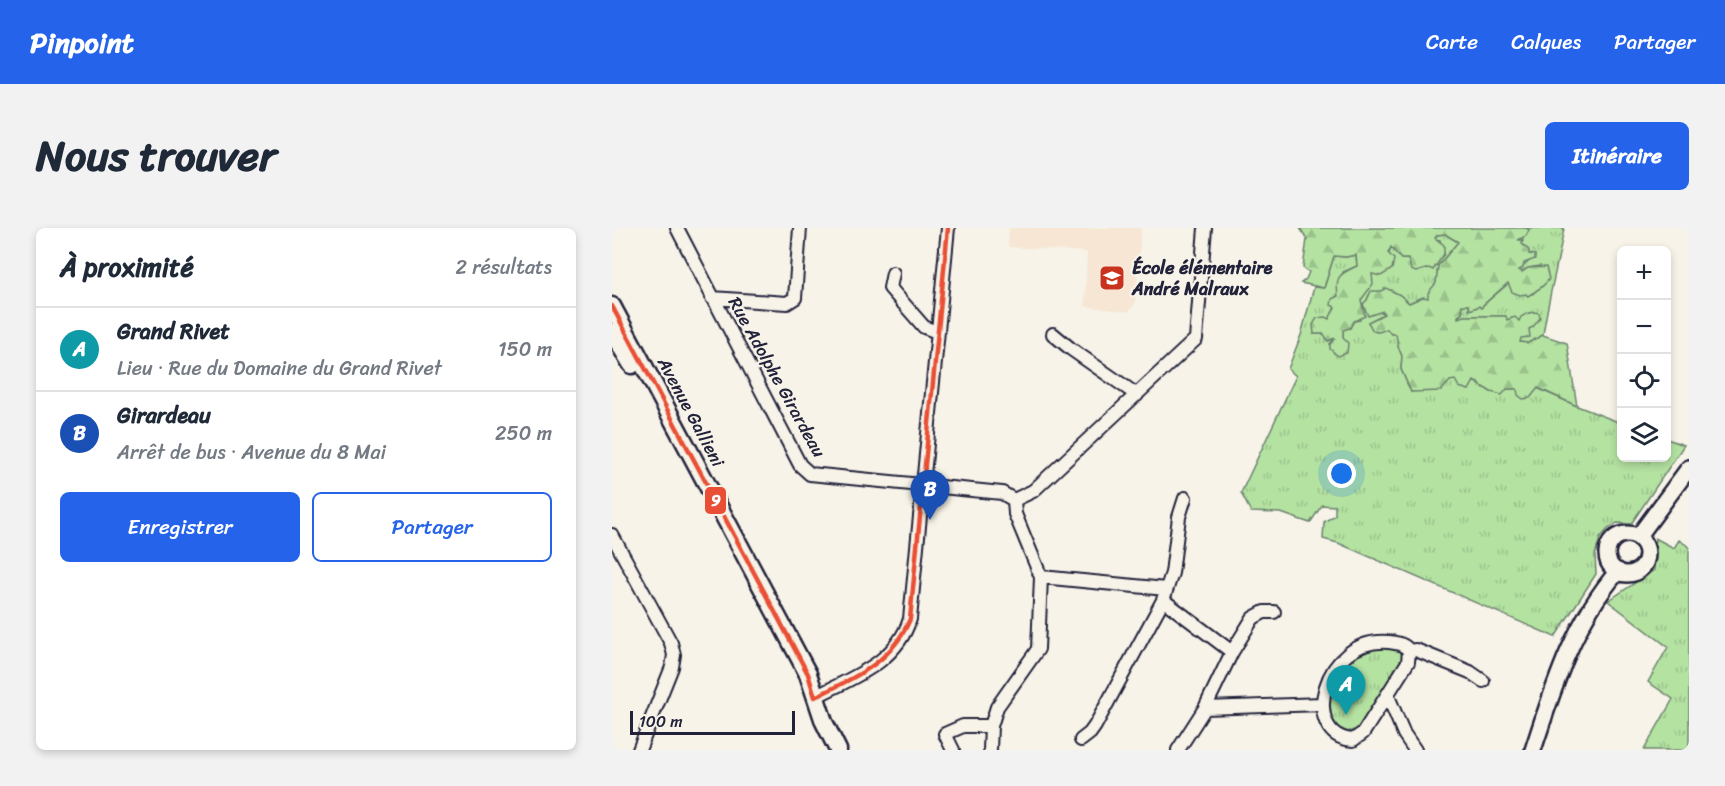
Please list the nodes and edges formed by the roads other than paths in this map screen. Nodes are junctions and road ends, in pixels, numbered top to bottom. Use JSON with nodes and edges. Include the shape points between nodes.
{"nodes":[{"id":1,"x":677,"y":228,"type":"edge"},
{"id":2,"x":800,"y":228,"type":"edge"},
{"id":3,"x":948,"y":228,"type":"edge"},
{"id":4,"x":1205,"y":228,"type":"edge"},
{"id":5,"x":893,"y":273,"type":"dead end"},
{"id":6,"x":712,"y":298,"type":"junction"},
{"id":7,"x":612,"y":306,"type":"edge"},
{"id":8,"x":612,"y":332,"type":"edge"},
{"id":9,"x":937,"y":332,"type":"junction"},
{"id":10,"x":1053,"y":334,"type":"dead end"},
{"id":11,"x":1137,"y":395,"type":"junction"},
{"id":12,"x":1689,"y":468,"type":"edge"},
{"id":13,"x":924,"y":484,"type":"junction"},
{"id":14,"x":1185,"y":498,"type":"dead end"},
{"id":15,"x":1014,"y":500,"type":"junction"},
{"id":16,"x":612,"y":535,"type":"edge"},
{"id":17,"x":1638,"y":537,"type":"junction"},
{"id":18,"x":1618,"y":571,"type":"junction"},
{"id":19,"x":1041,"y":577,"type":"junction"},
{"id":20,"x":1164,"y":595,"type":"junction"},
{"id":21,"x":1274,"y":612,"type":"dead end"},
{"id":22,"x":1410,"y":651,"type":"junction"},
{"id":23,"x":1232,"y":652,"type":"junction"},
{"id":24,"x":1483,"y":681,"type":"dead end"},
{"id":25,"x":1388,"y":696,"type":"junction"},
{"id":26,"x":815,"y":697,"type":"junction"},
{"id":27,"x":1323,"y":704,"type":"junction"},
{"id":28,"x":1205,"y":708,"type":"junction"},
{"id":29,"x":991,"y":726,"type":"junction"},
{"id":30,"x":1081,"y":740,"type":"dead end"},
{"id":31,"x":1351,"y":745,"type":"edge"},
{"id":32,"x":639,"y":750,"type":"edge"},
{"id":33,"x":838,"y":750,"type":"edge"},
{"id":34,"x":850,"y":750,"type":"edge"},
{"id":35,"x":953,"y":750,"type":"edge"},
{"id":36,"x":990,"y":750,"type":"edge"},
{"id":37,"x":1178,"y":750,"type":"edge"},
{"id":38,"x":1415,"y":750,"type":"edge"},
{"id":39,"x":1533,"y":750,"type":"edge"}],
"edges":[{"from":1,"to":6,"type":"street","name":"Rue Adolphe Girardeau"},
{"from":2,"to":6,"type":"street","via":[[795,298],[787,303]]},
{"from":3,"to":9,"type":"street"},
{"from":4,"to":11,"type":"street","via":[[1196,339]]},
{"from":5,"to":9,"type":"street","via":[[890,288],[924,327]]},
{"from":6,"to":13,"type":"street","name":"Rue Adolphe Girardeau","via":[[803,468],[810,474]]},
{"from":7,"to":26,"type":"main road","name":"Avenue Gallieni","via":[[808,674]]},
{"from":8,"to":26,"type":"main road","name":"Avenue Gallieni"},
{"from":9,"to":13,"type":"street"},
{"from":10,"to":11,"type":"street"},
{"from":11,"to":15,"type":"street","via":[[1033,491]]},
{"from":12,"to":17,"type":"street"},
{"from":13,"to":15,"type":"street","name":"Rue Adolphe Girardeau","via":[[1002,493]]},
{"from":13,"to":26,"type":"street","via":[[910,619],[903,636],[885,658]]},
{"from":14,"to":20,"type":"street","via":[[1172,573]]},
{"from":15,"to":19,"type":"street","via":[[1015,514]]},
{"from":16,"to":32,"type":"street","via":[[672,644],[674,655]]},
{"from":17,"to":18,"type":"street","via":[[1646,547],[1646,561],[1638,571]]},
{"from":17,"to":18,"type":"street","via":[[1619,535],[1610,543],[1607,556]]},
{"from":18,"to":39,"type":"street","via":[[1602,590],[1567,652]]},
{"from":19,"to":20,"type":"street"},
{"from":19,"to":29,"type":"street","via":[[1038,649],[997,706]]},
{"from":20,"to":23,"type":"street"},
{"from":20,"to":30,"type":"street","via":[[1095,726]]},
{"from":21,"to":23,"type":"street","via":[[1252,618]]},
{"from":22,"to":24,"type":"street","via":[[1446,662]]},
{"from":22,"to":25,"type":"street","via":[[1410,659]]},
{"from":22,"to":27,"type":"street","via":[[1403,645],[1384,642],[1355,649],[1334,668],[1325,686]]},
{"from":23,"to":28,"type":"street"},
{"from":25,"to":31,"type":"street"},
{"from":25,"to":38,"type":"street"},
{"from":26,"to":33,"type":"main road","name":"Avenue Gallieni"},
{"from":26,"to":34,"type":"main road","name":"Avenue Gallieni","via":[[833,717]]},
{"from":27,"to":28,"type":"street"},
{"from":27,"to":31,"type":"street","via":[[1332,730]]},
{"from":28,"to":37,"type":"street"},
{"from":29,"to":35,"type":"street","via":[[963,726],[945,734]]},
{"from":29,"to":36,"type":"street"}]}
